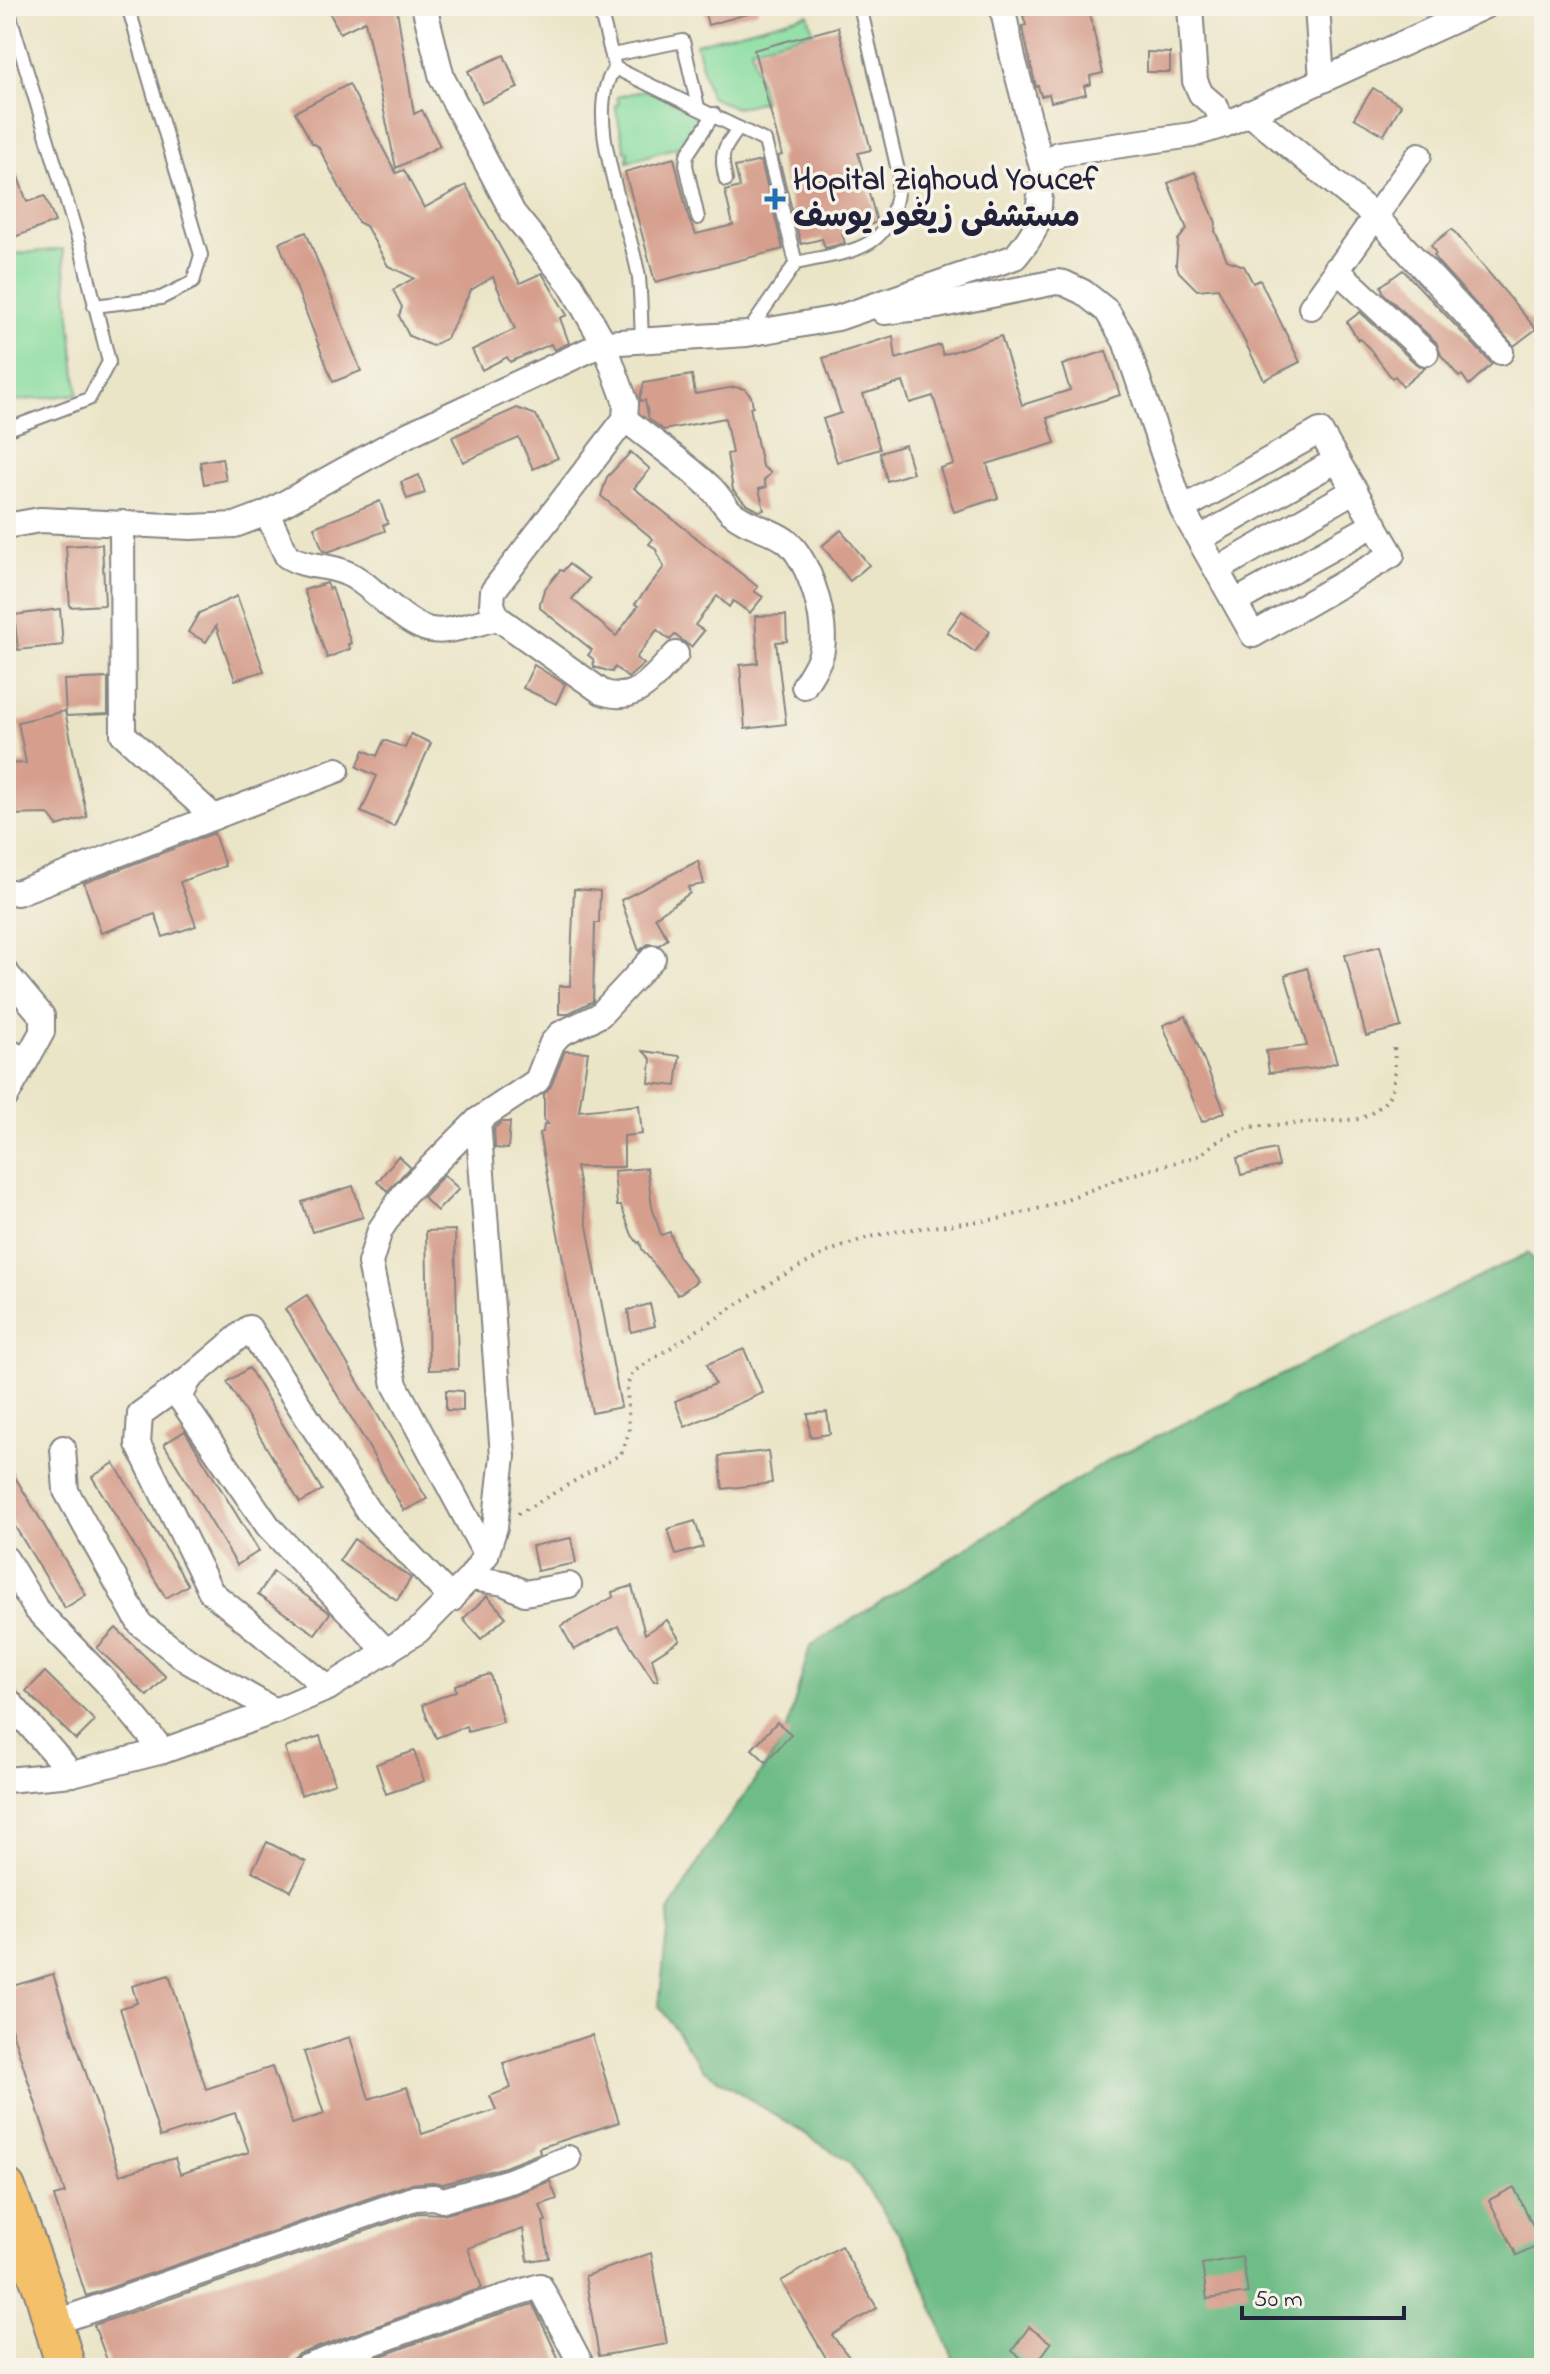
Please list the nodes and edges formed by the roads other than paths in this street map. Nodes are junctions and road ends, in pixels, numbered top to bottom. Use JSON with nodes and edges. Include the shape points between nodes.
{"nodes":[{"id":1,"x":7,"y":6,"type":"edge"},
{"id":2,"x":128,"y":6,"type":"edge"},
{"id":3,"x":424,"y":6,"type":"edge"},
{"id":4,"x":599,"y":6,"type":"edge"},
{"id":5,"x":860,"y":6,"type":"edge"},
{"id":6,"x":1002,"y":6,"type":"edge"},
{"id":7,"x":1190,"y":6,"type":"edge"},
{"id":8,"x":1317,"y":6,"type":"edge"},
{"id":9,"x":1485,"y":6,"type":"edge"},
{"id":10,"x":1441,"y":16,"type":"edge"},
{"id":11,"x":613,"y":61,"type":"junction"},
{"id":12,"x":1322,"y":80,"type":"junction"},
{"id":13,"x":698,"y":107,"type":"junction"},
{"id":14,"x":1249,"y":113,"type":"junction"},
{"id":15,"x":714,"y":114,"type":"junction"},
{"id":16,"x":1224,"y":125,"type":"junction"},
{"id":17,"x":739,"y":128,"type":"junction"},
{"id":18,"x":1419,"y":155,"type":"dead end"},
{"id":19,"x":1043,"y":171,"type":"junction"},
{"id":20,"x":726,"y":180,"type":"dead end"},
{"id":21,"x":1375,"y":216,"type":"junction"},
{"id":22,"x":698,"y":218,"type":"dead end"},
{"id":23,"x":796,"y":263,"type":"junction"},
{"id":24,"x":1336,"y":269,"type":"junction"},
{"id":25,"x":94,"y":306,"type":"junction"},
{"id":26,"x":1311,"y":307,"type":"dead end"},
{"id":27,"x":838,"y":318,"type":"junction"},
{"id":28,"x":747,"y":334,"type":"junction"},
{"id":29,"x":642,"y":341,"type":"junction"},
{"id":30,"x":604,"y":343,"type":"junction"},
{"id":31,"x":1501,"y":352,"type":"dead end"},
{"id":32,"x":1426,"y":353,"type":"dead end"},
{"id":33,"x":625,"y":419,"type":"junction"},
{"id":34,"x":6,"y":430,"type":"edge"},
{"id":35,"x":1337,"y":460,"type":"junction"},
{"id":36,"x":1355,"y":490,"type":"junction"},
{"id":37,"x":1182,"y":509,"type":"junction"},
{"id":38,"x":267,"y":513,"type":"junction"},
{"id":39,"x":122,"y":523,"type":"junction"},
{"id":40,"x":1375,"y":524,"type":"junction"},
{"id":41,"x":6,"y":526,"type":"edge"},
{"id":42,"x":1199,"y":539,"type":"junction"},
{"id":43,"x":1217,"y":570,"type":"junction"},
{"id":44,"x":1235,"y":602,"type":"junction"},
{"id":45,"x":498,"y":618,"type":"junction"},
{"id":46,"x":676,"y":654,"type":"dead end"},
{"id":47,"x":804,"y":686,"type":"dead end"},
{"id":48,"x":337,"y":770,"type":"dead end"},
{"id":49,"x":214,"y":817,"type":"junction"},
{"id":50,"x":6,"y":891,"type":"edge"},
{"id":51,"x":653,"y":958,"type":"dead end"},
{"id":52,"x":6,"y":973,"type":"edge"},
{"id":53,"x":16,"y":1055,"type":"edge"},
{"id":54,"x":6,"y":1096,"type":"edge"},
{"id":55,"x":478,"y":1120,"type":"junction"},
{"id":56,"x":189,"y":1379,"type":"junction"},
{"id":57,"x":63,"y":1448,"type":"dead end"},
{"id":58,"x":486,"y":1555,"type":"junction"},
{"id":59,"x":6,"y":1559,"type":"edge"},
{"id":60,"x":470,"y":1578,"type":"junction"},
{"id":61,"x":569,"y":1585,"type":"dead end"},
{"id":62,"x":452,"y":1599,"type":"junction"},
{"id":63,"x":387,"y":1652,"type":"junction"},
{"id":64,"x":328,"y":1688,"type":"junction"},
{"id":65,"x":6,"y":1698,"type":"edge"},
{"id":66,"x":275,"y":1711,"type":"junction"},
{"id":67,"x":163,"y":1751,"type":"junction"},
{"id":68,"x":72,"y":1774,"type":"junction"},
{"id":69,"x":6,"y":1780,"type":"edge"},
{"id":70,"x":568,"y":2158,"type":"dead end"},
{"id":71,"x":6,"y":2188,"type":"edge"},
{"id":72,"x":53,"y":2323,"type":"junction"},
{"id":73,"x":66,"y":2368,"type":"edge"},
{"id":74,"x":304,"y":2368,"type":"edge"},
{"id":75,"x":583,"y":2368,"type":"edge"}],
"edges":[{"from":1,"to":25,"type":"lane"},
{"from":2,"to":25,"type":"lane","via":[[201,255],[193,282],[161,298]]},
{"from":3,"to":30,"type":"street","via":[[442,78],[513,213],[571,285]]},
{"from":4,"to":11,"type":"lane"},
{"from":5,"to":23,"type":"lane","via":[[899,175],[896,202],[876,240],[861,249]]},
{"from":6,"to":19,"type":"street"},
{"from":7,"to":16,"type":"street","via":[[1195,81]]},
{"from":8,"to":12,"type":"street"},
{"from":9,"to":10,"type":"street"},
{"from":10,"to":12,"type":"street"},
{"from":11,"to":13,"type":"lane"},
{"from":11,"to":13,"type":"lane","via":[[683,41]]},
{"from":11,"to":29,"type":"lane","via":[[605,81],[604,137],[638,278]]},
{"from":12,"to":14,"type":"street"},
{"from":13,"to":15,"type":"lane"},
{"from":14,"to":16,"type":"street"},
{"from":14,"to":21,"type":"street"},
{"from":15,"to":17,"type":"lane"},
{"from":15,"to":22,"type":"lane","via":[[687,155]]},
{"from":16,"to":19,"type":"street","via":[[1192,135],[1058,154]]},
{"from":17,"to":20,"type":"lane","via":[[721,157]]},
{"from":17,"to":23,"type":"lane","via":[[765,141]]},
{"from":18,"to":21,"type":"street"},
{"from":19,"to":27,"type":"street","via":[[1036,223],[1015,257]]},
{"from":21,"to":24,"type":"street"},
{"from":21,"to":31,"type":"street"},
{"from":23,"to":28,"type":"lane"},
{"from":24,"to":26,"type":"street"},
{"from":24,"to":32,"type":"street"},
{"from":25,"to":34,"type":"lane","via":[[109,362],[89,399]]},
{"from":27,"to":28,"type":"street"},
{"from":27,"to":37,"type":"street","via":[[937,306],[1056,282],[1083,292],[1107,311],[1125,341]]},
{"from":28,"to":29,"type":"street"},
{"from":29,"to":30,"type":"street"},
{"from":30,"to":33,"type":"street","via":[[626,403]]},
{"from":30,"to":38,"type":"street","via":[[409,434]]},
{"from":33,"to":45,"type":"street","via":[[493,591]]},
{"from":33,"to":47,"type":"street","via":[[711,488],[741,520],[772,532],[798,552],[808,571],[823,640]]},
{"from":35,"to":36,"type":"street"},
{"from":35,"to":37,"type":"street","via":[[1320,431]]},
{"from":35,"to":42,"type":"street"},
{"from":36,"to":40,"type":"street"},
{"from":36,"to":43,"type":"street"},
{"from":37,"to":42,"type":"street"},
{"from":38,"to":39,"type":"street","via":[[235,525]]},
{"from":38,"to":45,"type":"street","via":[[287,556],[344,572],[417,627],[442,631]]},
{"from":39,"to":41,"type":"street","via":[[40,520]]},
{"from":39,"to":49,"type":"street","via":[[123,734]]},
{"from":40,"to":44,"type":"street"},
{"from":40,"to":44,"type":"street","via":[[1392,555],[1253,635]]},
{"from":42,"to":43,"type":"street"},
{"from":43,"to":44,"type":"street"},
{"from":45,"to":46,"type":"street","via":[[616,697],[643,687]]},
{"from":48,"to":49,"type":"street"},
{"from":49,"to":50,"type":"street","via":[[17,893]]},
{"from":51,"to":55,"type":"street","via":[[600,1015],[560,1034],[537,1081]]},
{"from":52,"to":53,"type":"street","via":[[42,1016],[42,1032]]},
{"from":53,"to":54,"type":"street"},
{"from":55,"to":58,"type":"street","via":[[503,1456],[495,1527]]},
{"from":55,"to":58,"type":"street","via":[[404,1194],[380,1230],[370,1263],[395,1385]]},
{"from":56,"to":62,"type":"street","via":[[249,1328],[368,1511]]},
{"from":56,"to":63,"type":"street","via":[[180,1398],[268,1526]]},
{"from":56,"to":64,"type":"street","via":[[140,1414],[138,1444],[211,1592]]},
{"from":57,"to":66,"type":"street","via":[[66,1491],[140,1624],[188,1661]]},
{"from":58,"to":60,"type":"street"},
{"from":59,"to":67,"type":"street","via":[[36,1609]]},
{"from":60,"to":61,"type":"street","via":[[504,1583],[525,1593]]},
{"from":60,"to":62,"type":"street"},
{"from":62,"to":63,"type":"street"},
{"from":63,"to":64,"type":"street"},
{"from":64,"to":66,"type":"street"},
{"from":65,"to":68,"type":"street"},
{"from":66,"to":67,"type":"street"},
{"from":67,"to":68,"type":"street"},
{"from":68,"to":69,"type":"street"},
{"from":70,"to":72,"type":"street","via":[[443,2200],[415,2198]]},
{"from":71,"to":72,"type":"main road"},
{"from":72,"to":73,"type":"main road"},
{"from":74,"to":75,"type":"street","via":[[540,2286]]}]}
